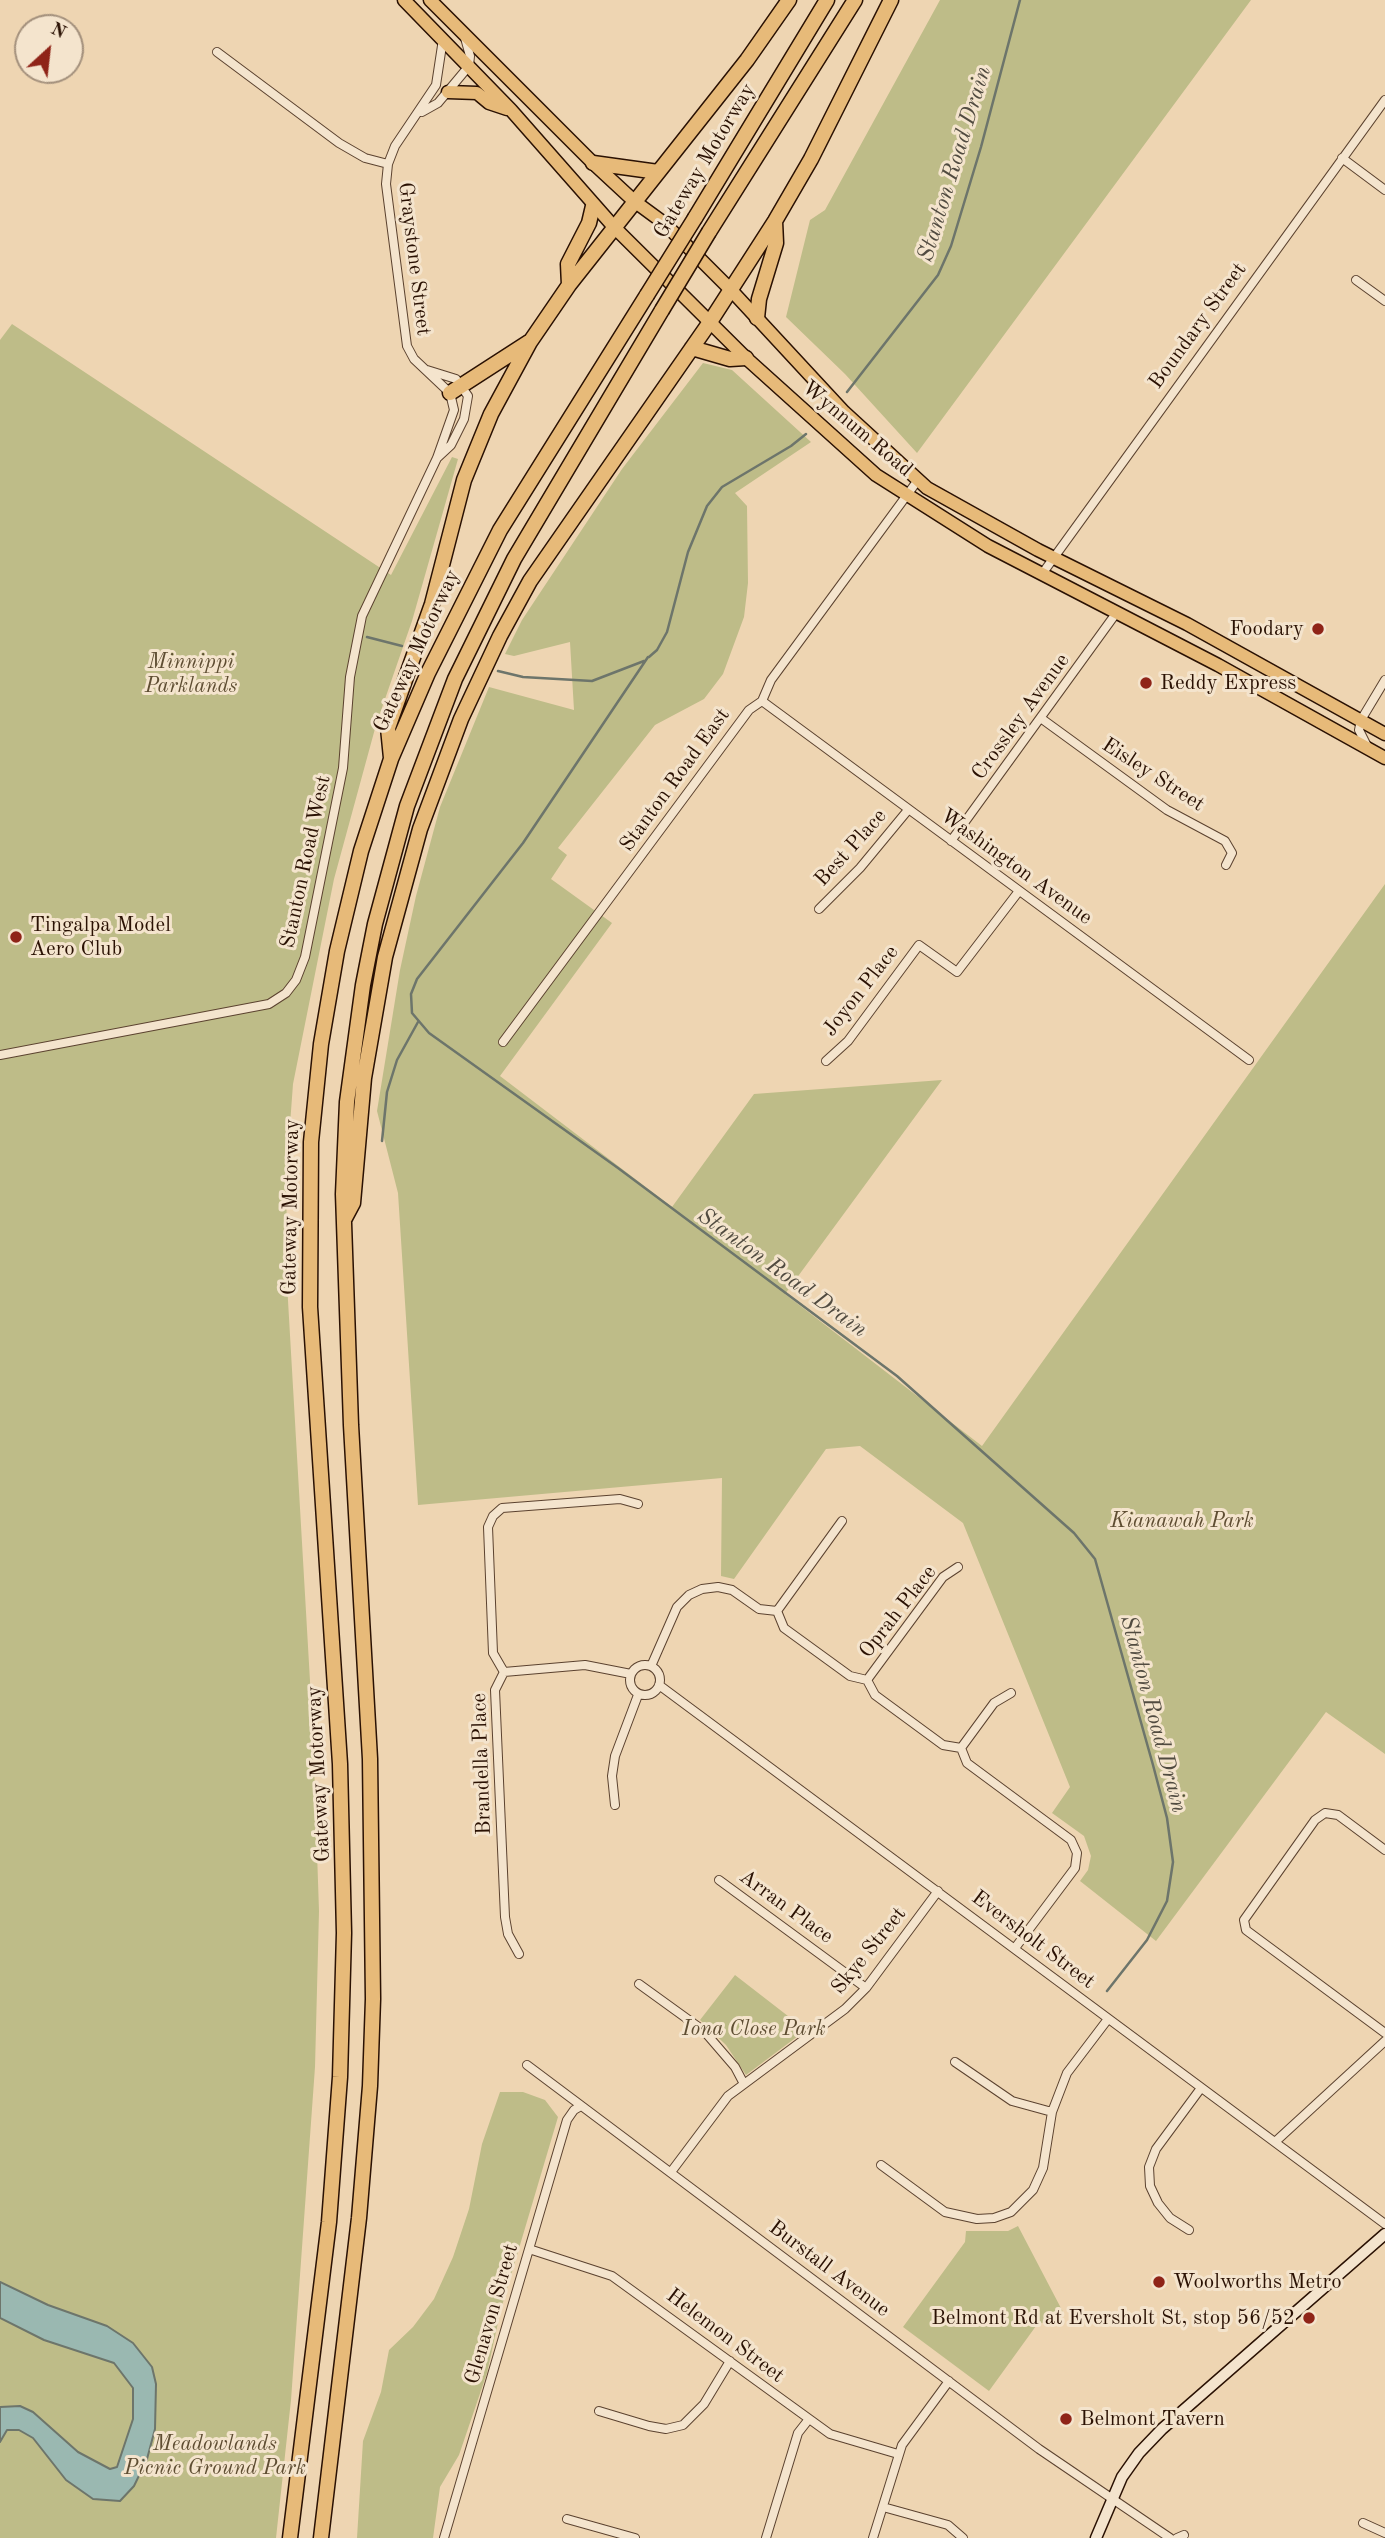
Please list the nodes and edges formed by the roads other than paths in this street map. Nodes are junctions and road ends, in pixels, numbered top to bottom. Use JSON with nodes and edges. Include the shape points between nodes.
{"nodes":[{"id":1,"x":404,"y":0,"type":"edge"},
{"id":2,"x":430,"y":0,"type":"edge"},
{"id":3,"x":789,"y":0,"type":"edge"},
{"id":4,"x":827,"y":0,"type":"edge"},
{"id":5,"x":855,"y":0,"type":"edge"},
{"id":6,"x":891,"y":0,"type":"edge"},
{"id":7,"x":463,"y":32,"type":"junction"},
{"id":8,"x":443,"y":39,"type":"junction"},
{"id":9,"x":217,"y":52,"type":"dead end"},
{"id":10,"x":468,"y":66,"type":"junction"},
{"id":11,"x":448,"y":92,"type":"junction"},
{"id":12,"x":1385,"y":100,"type":"edge"},
{"id":13,"x":511,"y":110,"type":"junction"},
{"id":14,"x":419,"y":114,"type":"junction"},
{"id":15,"x":1342,"y":158,"type":"junction"},
{"id":16,"x":593,"y":163,"type":"junction"},
{"id":17,"x":388,"y":164,"type":"junction"},
{"id":18,"x":658,"y":172,"type":"junction"},
{"id":19,"x":1385,"y":190,"type":"edge"},
{"id":20,"x":634,"y":201,"type":"junction"},
{"id":21,"x":593,"y":206,"type":"junction"},
{"id":22,"x":775,"y":221,"type":"junction"},
{"id":23,"x":614,"y":227,"type":"junction"},
{"id":24,"x":1356,"y":280,"type":"dead end"},
{"id":25,"x":569,"y":285,"type":"junction"},
{"id":26,"x":731,"y":290,"type":"junction"},
{"id":27,"x":1385,"y":301,"type":"edge"},
{"id":28,"x":757,"y":318,"type":"junction"},
{"id":29,"x":710,"y":322,"type":"junction"},
{"id":30,"x":530,"y":342,"type":"junction"},
{"id":31,"x":692,"y":348,"type":"junction"},
{"id":32,"x":746,"y":358,"type":"junction"},
{"id":33,"x":427,"y":369,"type":"junction"},
{"id":34,"x":456,"y":388,"type":"junction"},
{"id":35,"x":437,"y":458,"type":"junction"},
{"id":36,"x":918,"y":480,"type":"junction"},
{"id":37,"x":906,"y":496,"type":"junction"},
{"id":38,"x":1053,"y":557,"type":"junction"},
{"id":39,"x":1042,"y":574,"type":"junction"},
{"id":40,"x":1116,"y":612,"type":"junction"},
{"id":41,"x":1385,"y":680,"type":"edge"},
{"id":42,"x":762,"y":701,"type":"junction"},
{"id":43,"x":1042,"y":719,"type":"junction"},
{"id":44,"x":1361,"y":720,"type":"junction"},
{"id":45,"x":1385,"y":734,"type":"edge"},
{"id":46,"x":1368,"y":748,"type":"junction"},
{"id":47,"x":1385,"y":758,"type":"edge"},
{"id":48,"x":391,"y":759,"type":"junction"},
{"id":49,"x":908,"y":810,"type":"junction"},
{"id":50,"x":951,"y":841,"type":"junction"},
{"id":51,"x":1226,"y":865,"type":"dead end"},
{"id":52,"x":1019,"y":891,"type":"junction"},
{"id":53,"x":819,"y":909,"type":"dead end"},
{"id":54,"x":503,"y":1042,"type":"dead end"},
{"id":55,"x":0,"y":1055,"type":"edge"},
{"id":56,"x":1249,"y":1060,"type":"dead end"},
{"id":57,"x":826,"y":1061,"type":"dead end"},
{"id":58,"x":345,"y":1219,"type":"junction"},
{"id":59,"x":638,"y":1504,"type":"dead end"},
{"id":60,"x":842,"y":1521,"type":"dead end"},
{"id":61,"x":958,"y":1567,"type":"dead end"},
{"id":62,"x":777,"y":1611,"type":"junction"},
{"id":63,"x":652,"y":1664,"type":"junction"},
{"id":64,"x":504,"y":1672,"type":"junction"},
{"id":65,"x":631,"y":1674,"type":"junction"},
{"id":66,"x":867,"y":1680,"type":"junction"},
{"id":67,"x":659,"y":1685,"type":"junction"},
{"id":68,"x":1011,"y":1693,"type":"dead end"},
{"id":69,"x":638,"y":1695,"type":"junction"},
{"id":70,"x":961,"y":1748,"type":"junction"},
{"id":71,"x":614,"y":1805,"type":"dead end"},
{"id":72,"x":1385,"y":1850,"type":"edge"},
{"id":73,"x":719,"y":1880,"type":"dead end"},
{"id":74,"x":938,"y":1892,"type":"junction"},
{"id":75,"x":1015,"y":1948,"type":"junction"},
{"id":76,"x":519,"y":1954,"type":"dead end"},
{"id":77,"x":639,"y":1984,"type":"dead end"},
{"id":78,"x":866,"y":1988,"type":"junction"},
{"id":79,"x":1108,"y":2019,"type":"junction"},
{"id":80,"x":1385,"y":2033,"type":"edge"},
{"id":81,"x":1385,"y":2041,"type":"edge"},
{"id":82,"x":955,"y":2062,"type":"dead end"},
{"id":83,"x":527,"y":2065,"type":"dead end"},
{"id":84,"x":744,"y":2084,"type":"junction"},
{"id":85,"x":1201,"y":2088,"type":"junction"},
{"id":86,"x":582,"y":2106,"type":"junction"},
{"id":87,"x":1052,"y":2112,"type":"junction"},
{"id":88,"x":1275,"y":2142,"type":"junction"},
{"id":89,"x":881,"y":2165,"type":"dead end"},
{"id":90,"x":671,"y":2172,"type":"junction"},
{"id":91,"x":1385,"y":2224,"type":"edge"},
{"id":92,"x":1189,"y":2230,"type":"dead end"},
{"id":93,"x":1385,"y":2234,"type":"edge"},
{"id":94,"x":529,"y":2249,"type":"junction"},
{"id":95,"x":730,"y":2361,"type":"junction"},
{"id":96,"x":949,"y":2381,"type":"junction"},
{"id":97,"x":598,"y":2411,"type":"dead end"},
{"id":98,"x":809,"y":2419,"type":"junction"},
{"id":99,"x":898,"y":2454,"type":"junction"},
{"id":100,"x":1112,"y":2500,"type":"junction"},
{"id":101,"x":883,"y":2507,"type":"junction"},
{"id":102,"x":567,"y":2519,"type":"dead end"},
{"id":103,"x":1363,"y":2523,"type":"dead end"},
{"id":104,"x":1385,"y":2533,"type":"edge"},
{"id":105,"x":290,"y":2538,"type":"edge"},
{"id":106,"x":321,"y":2538,"type":"edge"},
{"id":107,"x":444,"y":2538,"type":"edge"},
{"id":108,"x":635,"y":2538,"type":"edge"},
{"id":109,"x":766,"y":2538,"type":"edge"},
{"id":110,"x":873,"y":2538,"type":"edge"},
{"id":111,"x":963,"y":2538,"type":"edge"},
{"id":112,"x":1096,"y":2538,"type":"edge"},
{"id":113,"x":1170,"y":2538,"type":"edge"}],
"edges":[{"from":1,"to":8,"type":"main road","name":"Wynnum Road"},
{"from":2,"to":7,"type":"main road","name":"Wynnum Road"},
{"from":3,"to":18,"type":"highway"},
{"from":4,"to":48,"type":"highway","name":"Gateway Motorway","bridge":true,"via":[[500,530],[448,628]]},
{"from":5,"to":58,"type":"highway","name":"Gateway Motorway","bridge":true,"via":[[709,232],[514,559],[475,635],[430,742],[392,860],[363,985],[347,1102]]},
{"from":6,"to":22,"type":"highway"},
{"from":7,"to":10,"type":"street"},
{"from":7,"to":16,"type":"main road","name":"Wynnum Road"},
{"from":8,"to":10,"type":"main road","name":"Wynnum Road"},
{"from":8,"to":14,"type":"street","name":"Graystone Street","via":[[440,73]]},
{"from":9,"to":17,"type":"street","via":[[338,143]]},
{"from":10,"to":11,"type":"street","name":"Graystone Street"},
{"from":10,"to":13,"type":"main road","name":"Wynnum Road"},
{"from":11,"to":13,"type":"main road","via":[[477,93],[489,103]]},
{"from":11,"to":14,"type":"street","name":"Graystone Street"},
{"from":12,"to":15,"type":"street","name":"Boundary Street"},
{"from":13,"to":21,"type":"main road","name":"Wynnum Road"},
{"from":14,"to":17,"type":"street","name":"Graystone Street","via":[[400,136]]},
{"from":15,"to":19,"type":"street"},
{"from":15,"to":38,"type":"street","name":"Boundary Street"},
{"from":16,"to":18,"type":"highway"},
{"from":16,"to":20,"type":"main road","name":"Wynnum Road"},
{"from":17,"to":33,"type":"street","name":"Graystone Street","via":[[387,195],[404,336],[410,353]]},
{"from":18,"to":20,"type":"highway"},
{"from":20,"to":23,"type":"highway"},
{"from":20,"to":26,"type":"main road","name":"Wynnum Road","via":[[664,223]]},
{"from":21,"to":23,"type":"main road","name":"Wynnum Road"},
{"from":21,"to":25,"type":"highway","via":[[588,227],[568,264]]},
{"from":22,"to":26,"type":"highway"},
{"from":22,"to":28,"type":"highway","via":[[776,243]]},
{"from":23,"to":25,"type":"highway"},
{"from":23,"to":29,"type":"main road","name":"Wynnum Road"},
{"from":24,"to":27,"type":"street"},
{"from":25,"to":30,"type":"highway"},
{"from":26,"to":28,"type":"main road","name":"Wynnum Road"},
{"from":26,"to":29,"type":"highway"},
{"from":28,"to":36,"type":"main road","name":"Wynnum Road","via":[[835,404]]},
{"from":29,"to":31,"type":"highway"},
{"from":29,"to":32,"type":"main road","name":"Wynnum Road"},
{"from":30,"to":34,"type":"highway"},
{"from":30,"to":48,"type":"highway","via":[[491,414],[464,480],[432,604],[388,728]]},
{"from":31,"to":32,"type":"highway","via":[[730,359]]},
{"from":31,"to":58,"type":"highway","via":[[530,581],[461,719],[420,829],[385,957],[364,1078],[353,1203]]},
{"from":32,"to":37,"type":"main road","name":"Wynnum Road","via":[[855,457]]},
{"from":33,"to":34,"type":"street","name":"Graystone Street"},
{"from":33,"to":34,"type":"street","via":[[443,372]]},
{"from":34,"to":35,"type":"street","name":"Stanton Road West","via":[[454,410]]},
{"from":34,"to":35,"type":"street","name":"Stanton Road West","via":[[468,396],[467,414],[451,445]]},
{"from":35,"to":55,"type":"street","name":"Stanton Road West","via":[[362,616],[350,677],[343,768],[296,980],[269,1004]]},
{"from":36,"to":37,"type":"street","name":"Stanton Road East"},
{"from":36,"to":38,"type":"main road","name":"Wynnum Road","via":[[956,506]]},
{"from":37,"to":39,"type":"main road","name":"Wynnum Road"},
{"from":37,"to":42,"type":"street","name":"Stanton Road East","via":[[771,680]]},
{"from":38,"to":39,"type":"street","name":"Boundary Street"},
{"from":38,"to":44,"type":"main road","name":"Wynnum Road"},
{"from":39,"to":40,"type":"main road","name":"Wynnum Road"},
{"from":40,"to":43,"type":"street","name":"Crossley Avenue"},
{"from":40,"to":46,"type":"main road","name":"Wynnum Road"},
{"from":41,"to":44,"type":"street"},
{"from":42,"to":49,"type":"street","name":"Washington Avenue"},
{"from":42,"to":54,"type":"street","name":"Stanton Road East","via":[[749,710]]},
{"from":43,"to":50,"type":"street","name":"Crossley Avenue"},
{"from":43,"to":51,"type":"street","name":"Eisley Street","via":[[1167,810],[1225,841],[1232,853]]},
{"from":44,"to":45,"type":"main road","name":"Wynnum Road"},
{"from":44,"to":46,"type":"street","via":[[1359,730]]},
{"from":46,"to":47,"type":"main road","name":"Wynnum Road"},
{"from":48,"to":105,"type":"highway","name":"Gateway Motorway","via":[[337,951],[311,1142],[310,1307],[340,1764],[344,1933],[331,2196]]},
{"from":49,"to":50,"type":"street","name":"Washington Avenue"},
{"from":49,"to":53,"type":"street","name":"Best Place"},
{"from":50,"to":52,"type":"street","name":"Washington Avenue"},
{"from":52,"to":56,"type":"street","name":"Washington Avenue"},
{"from":52,"to":57,"type":"street","name":"Joyon Place","via":[[957,972],[919,945],[848,1041]]},
{"from":58,"to":106,"type":"highway","name":"Gateway Motorway","via":[[351,1425],[371,1773],[373,1999],[359,2218]]},
{"from":59,"to":64,"type":"street","name":"Brandella Place","via":[[620,1499],[502,1508],[493,1516],[488,1527],[493,1653]]},
{"from":60,"to":62,"type":"street"},
{"from":61,"to":66,"type":"street","name":"Oprah Place","via":[[943,1577]]},
{"from":62,"to":63,"type":"street","via":[[759,1609],[732,1590],[702,1589],[677,1607]]},
{"from":62,"to":66,"type":"street","via":[[784,1628],[850,1676]]},
{"from":63,"to":65,"type":"street","via":[[639,1665]]},
{"from":63,"to":67,"type":"street","via":[[660,1674]]},
{"from":64,"to":65,"type":"street","via":[[585,1665]]},
{"from":64,"to":76,"type":"street","name":"Brandella Place","via":[[495,1690],[505,1917]]},
{"from":65,"to":69,"type":"street","via":[[630,1685]]},
{"from":66,"to":70,"type":"street","via":[[875,1695],[943,1745]]},
{"from":67,"to":69,"type":"street","via":[[651,1694]]},
{"from":67,"to":74,"type":"street","name":"Eversholt Street"},
{"from":68,"to":70,"type":"street","via":[[994,1703]]},
{"from":69,"to":71,"type":"street","via":[[615,1756]]},
{"from":70,"to":75,"type":"street","via":[[967,1763],[1071,1840],[1077,1853],[1075,1868]]},
{"from":72,"to":80,"type":"street","via":[[1338,1815],[1325,1813],[1315,1820],[1244,1920],[1246,1930]]},
{"from":73,"to":78,"type":"street","name":"Arran Place"},
{"from":74,"to":75,"type":"street","name":"Eversholt Street"},
{"from":74,"to":78,"type":"street","name":"Skye Street"},
{"from":75,"to":79,"type":"street","name":"Eversholt Street"},
{"from":77,"to":84,"type":"street","via":[[704,2031]]},
{"from":78,"to":84,"type":"street","name":"Skye Street","via":[[845,2009]]},
{"from":79,"to":85,"type":"street","name":"Eversholt Street"},
{"from":79,"to":87,"type":"street","via":[[1067,2073]]},
{"from":81,"to":88,"type":"street"},
{"from":82,"to":87,"type":"street","via":[[1012,2101]]},
{"from":83,"to":86,"type":"street","name":"Burstall Avenue"},
{"from":84,"to":90,"type":"street","name":"Skye Street","via":[[715,2110]]},
{"from":85,"to":88,"type":"street","name":"Eversholt Street"},
{"from":85,"to":92,"type":"street","via":[[1156,2149],[1149,2167],[1150,2186],[1158,2203]]},
{"from":86,"to":90,"type":"street","name":"Burstall Avenue"},
{"from":86,"to":94,"type":"street","name":"Glenavon Street","via":[[567,2120]]},
{"from":87,"to":89,"type":"street","via":[[1046,2157],[1033,2190],[1011,2212],[994,2218],[946,2212]]},
{"from":88,"to":91,"type":"street","name":"Eversholt Street"},
{"from":90,"to":96,"type":"street","name":"Burstall Avenue"},
{"from":93,"to":100,"type":"main road","via":[[1162,2429],[1139,2453]]},
{"from":94,"to":95,"type":"street","name":"Helemon Street","via":[[612,2276]]},
{"from":94,"to":107,"type":"street","name":"Glenavon Street"},
{"from":95,"to":97,"type":"street","via":[[704,2404],[683,2425],[666,2429]]},
{"from":95,"to":98,"type":"street","name":"Helemon Street"},
{"from":96,"to":99,"type":"street"},
{"from":96,"to":100,"type":"street","name":"Burstall Avenue"},
{"from":98,"to":99,"type":"street","name":"Helemon Street","via":[[830,2434]]},
{"from":98,"to":109,"type":"street","via":[[798,2432]]},
{"from":99,"to":101,"type":"street"},
{"from":100,"to":112,"type":"main road"},
{"from":100,"to":113,"type":"street","name":"Burstall Avenue"},
{"from":101,"to":110,"type":"street"},
{"from":101,"to":111,"type":"street","via":[[948,2525]]},
{"from":102,"to":108,"type":"street"},
{"from":103,"to":104,"type":"street"}]}
